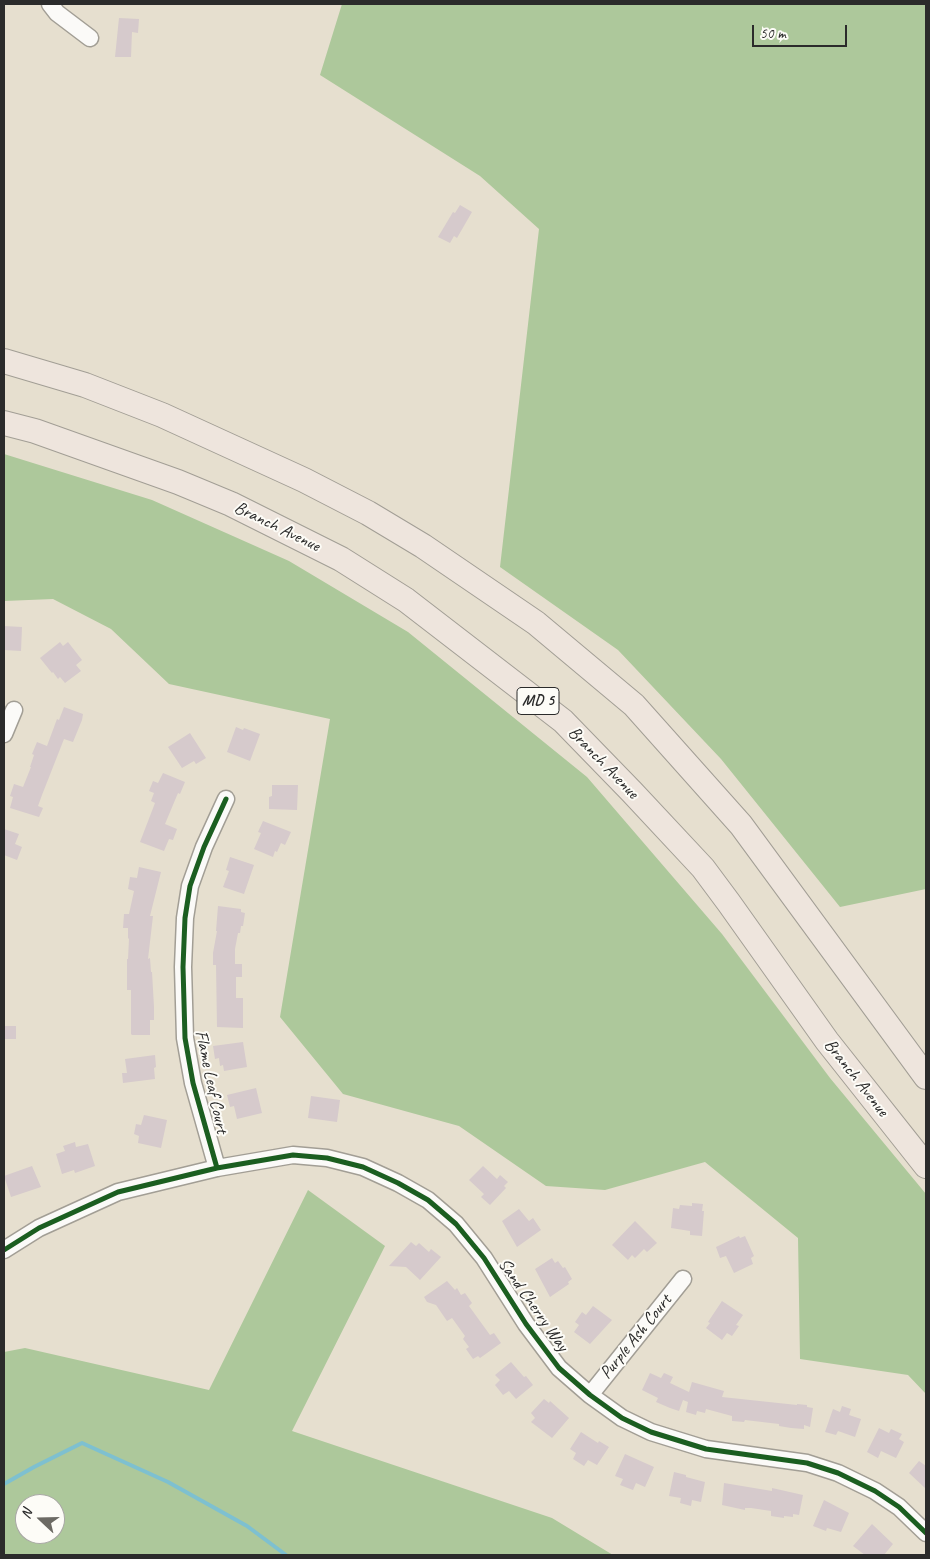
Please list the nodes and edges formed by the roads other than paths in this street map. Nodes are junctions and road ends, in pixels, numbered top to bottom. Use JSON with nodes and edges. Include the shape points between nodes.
{"nodes":[{"id":1,"x":50,"y":4,"type":"edge"},
{"id":2,"x":90,"y":38,"type":"dead end"},
{"id":3,"x":4,"y":361,"type":"edge"},
{"id":4,"x":4,"y":423,"type":"edge"},
{"id":5,"x":14,"y":710,"type":"dead end"},
{"id":6,"x":4,"y":734,"type":"edge"},
{"id":7,"x":226,"y":799,"type":"dead end"},
{"id":8,"x":926,"y":1077,"type":"edge"},
{"id":9,"x":926,"y":1166,"type":"edge"},
{"id":10,"x":217,"y":1168,"type":"junction"},
{"id":11,"x":4,"y":1250,"type":"edge"},
{"id":12,"x":683,"y":1280,"type":"dead end"},
{"id":13,"x":590,"y":1394,"type":"junction"},
{"id":14,"x":926,"y":1533,"type":"edge"}],
"edges":[{"from":1,"to":2,"type":"street"},
{"from":3,"to":8,"type":"highway","via":[[85,385],[153,411],[304,480],[423,546],[536,622],[634,705],[741,825]]},
{"from":4,"to":9,"type":"highway","name":"Branch Avenue","number":"MD 5","via":[[178,482],[232,504],[341,559],[406,600],[562,721],[703,868],[827,1041]]},
{"from":5,"to":6,"type":"street"},
{"from":7,"to":10,"type":"street","name":"Flame Leaf Court","via":[[190,886],[184,918],[185,1038],[193,1083]]},
{"from":10,"to":11,"type":"street","name":"Sand Cherry Way","via":[[118,1192],[39,1228]]},
{"from":10,"to":13,"type":"street","name":"Sand Cherry Way","via":[[293,1156],[327,1158],[363,1167],[428,1200],[456,1224],[484,1258],[559,1368]]},
{"from":12,"to":13,"type":"street","name":"Purple Ash Court"},
{"from":13,"to":14,"type":"street","name":"Sand Cherry Way","via":[[622,1418],[680,1442],[706,1449],[807,1463],[838,1473],[899,1507]]}]}
